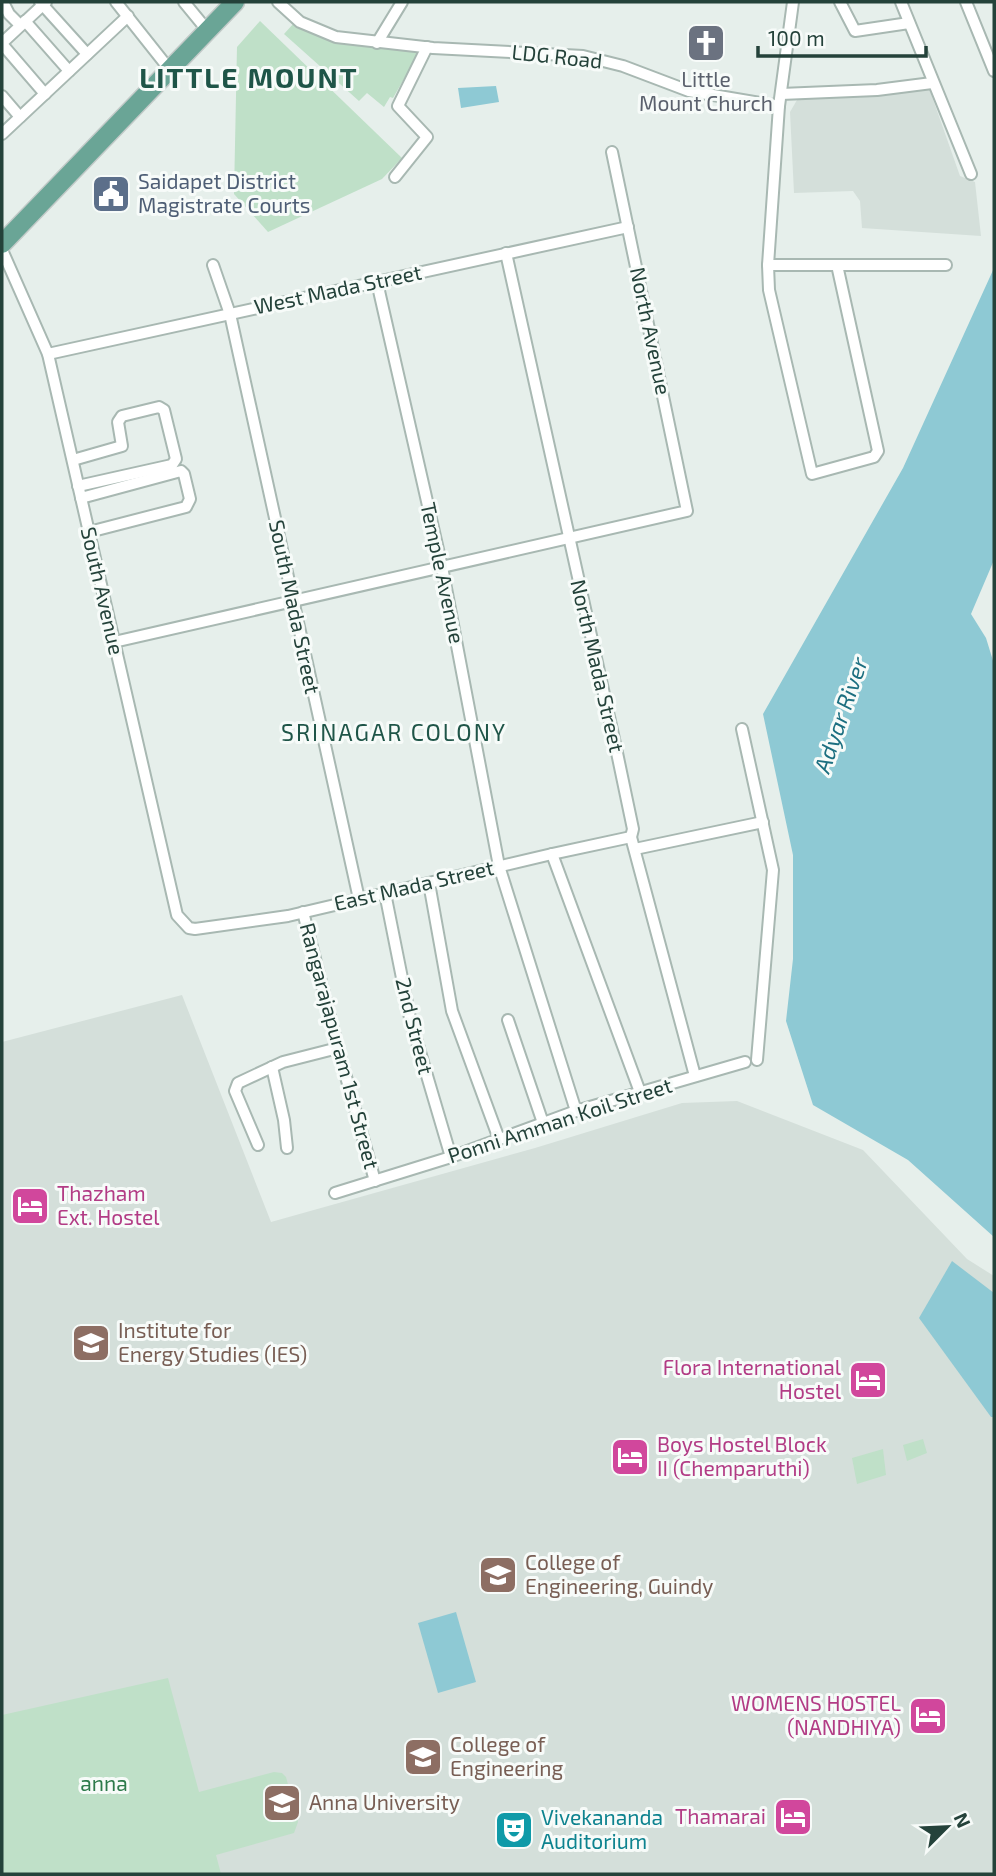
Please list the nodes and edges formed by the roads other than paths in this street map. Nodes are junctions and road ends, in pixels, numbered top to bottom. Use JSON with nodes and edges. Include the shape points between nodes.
{"nodes":[{"id":1,"x":3,"y":2,"type":"edge"},
{"id":2,"x":116,"y":2,"type":"edge"},
{"id":3,"x":184,"y":2,"type":"edge"},
{"id":4,"x":235,"y":2,"type":"edge"},
{"id":5,"x":278,"y":2,"type":"edge"},
{"id":6,"x":402,"y":2,"type":"edge"},
{"id":7,"x":793,"y":2,"type":"edge"},
{"id":8,"x":839,"y":2,"type":"edge"},
{"id":9,"x":901,"y":2,"type":"edge"},
{"id":10,"x":966,"y":2,"type":"edge"},
{"id":11,"x":43,"y":3,"type":"edge"},
{"id":12,"x":128,"y":16,"type":"junction"},
{"id":13,"x":23,"y":23,"type":"junction"},
{"id":14,"x":909,"y":23,"type":"junction"},
{"id":15,"x":207,"y":30,"type":"junction"},
{"id":16,"x":2,"y":43,"type":"edge"},
{"id":17,"x":377,"y":43,"type":"junction"},
{"id":18,"x":427,"y":47,"type":"junction"},
{"id":19,"x":87,"y":54,"type":"junction"},
{"id":20,"x":170,"y":70,"type":"junction"},
{"id":21,"x":69,"y":71,"type":"junction"},
{"id":22,"x":994,"y":71,"type":"edge"},
{"id":23,"x":932,"y":83,"type":"junction"},
{"id":24,"x":45,"y":93,"type":"junction"},
{"id":25,"x":2,"y":96,"type":"edge"},
{"id":26,"x":780,"y":100,"type":"junction"},
{"id":27,"x":20,"y":117,"type":"junction"},
{"id":28,"x":2,"y":134,"type":"edge"},
{"id":29,"x":612,"y":152,"type":"dead end"},
{"id":30,"x":971,"y":174,"type":"dead end"},
{"id":31,"x":395,"y":177,"type":"dead end"},
{"id":32,"x":628,"y":227,"type":"junction"},
{"id":33,"x":2,"y":244,"type":"edge"},
{"id":34,"x":2,"y":250,"type":"edge"},
{"id":35,"x":506,"y":253,"type":"junction"},
{"id":36,"x":946,"y":264,"type":"dead end"},
{"id":37,"x":213,"y":265,"type":"dead end"},
{"id":38,"x":768,"y":265,"type":"junction"},
{"id":39,"x":837,"y":265,"type":"junction"},
{"id":40,"x":377,"y":282,"type":"junction"},
{"id":41,"x":230,"y":314,"type":"junction"},
{"id":42,"x":48,"y":354,"type":"junction"},
{"id":43,"x":72,"y":460,"type":"junction"},
{"id":44,"x":80,"y":492,"type":"junction"},
{"id":45,"x":89,"y":532,"type":"junction"},
{"id":46,"x":568,"y":538,"type":"junction"},
{"id":47,"x":442,"y":567,"type":"junction"},
{"id":48,"x":293,"y":601,"type":"junction"},
{"id":49,"x":114,"y":642,"type":"junction"},
{"id":50,"x":741,"y":729,"type":"dead end"},
{"id":51,"x":763,"y":822,"type":"junction"},
{"id":52,"x":633,"y":843,"type":"junction"},
{"id":53,"x":552,"y":854,"type":"junction"},
{"id":54,"x":499,"y":866,"type":"junction"},
{"id":55,"x":429,"y":883,"type":"junction"},
{"id":56,"x":385,"y":893,"type":"junction"},
{"id":57,"x":359,"y":899,"type":"junction"},
{"id":58,"x":303,"y":912,"type":"junction"},
{"id":59,"x":195,"y":929,"type":"joint"},
{"id":60,"x":508,"y":1020,"type":"dead end"},
{"id":61,"x":338,"y":1048,"type":"junction"},
{"id":62,"x":757,"y":1060,"type":"dead end"},
{"id":63,"x":745,"y":1062,"type":"dead end"},
{"id":64,"x":272,"y":1068,"type":"junction"},
{"id":65,"x":695,"y":1076,"type":"junction"},
{"id":66,"x":640,"y":1092,"type":"junction"},
{"id":67,"x":576,"y":1111,"type":"junction"},
{"id":68,"x":543,"y":1123,"type":"junction"},
{"id":69,"x":499,"y":1139,"type":"junction"},
{"id":70,"x":258,"y":1145,"type":"dead end"},
{"id":71,"x":287,"y":1148,"type":"dead end"},
{"id":72,"x":451,"y":1157,"type":"junction"},
{"id":73,"x":375,"y":1181,"type":"junction"},
{"id":74,"x":335,"y":1193,"type":"dead end"}],
"edges":[{"from":1,"to":13,"type":"street","via":[[9,14]]},
{"from":2,"to":12,"type":"street"},
{"from":3,"to":15,"type":"street"},
{"from":4,"to":15,"type":"main road"},
{"from":5,"to":17,"type":"street","name":"LDG Road","via":[[300,22],[336,37]]},
{"from":6,"to":17,"type":"street"},
{"from":7,"to":26,"type":"street"},
{"from":8,"to":14,"type":"street","via":[[855,31]]},
{"from":9,"to":14,"type":"street"},
{"from":10,"to":22,"type":"street"},
{"from":11,"to":13,"type":"street"},
{"from":11,"to":19,"type":"street"},
{"from":12,"to":19,"type":"street"},
{"from":12,"to":20,"type":"street"},
{"from":13,"to":16,"type":"street"},
{"from":13,"to":21,"type":"street"},
{"from":14,"to":23,"type":"street"},
{"from":15,"to":20,"type":"main road"},
{"from":16,"to":24,"type":"street"},
{"from":17,"to":18,"type":"street","name":"LDG Road"},
{"from":18,"to":26,"type":"street","name":"LDG Road","via":[[583,56],[689,91]]},
{"from":18,"to":31,"type":"street","via":[[398,106],[427,137]]},
{"from":19,"to":21,"type":"street"},
{"from":20,"to":33,"type":"main road"},
{"from":21,"to":24,"type":"street"},
{"from":23,"to":26,"type":"street","name":"LDG Road"},
{"from":23,"to":30,"type":"street"},
{"from":24,"to":27,"type":"street"},
{"from":25,"to":27,"type":"street"},
{"from":26,"to":38,"type":"street"},
{"from":27,"to":28,"type":"street"},
{"from":29,"to":32,"type":"street","name":"North Avenue"},
{"from":32,"to":35,"type":"street","name":"West Mada Street"},
{"from":32,"to":46,"type":"street","name":"North Avenue","via":[[687,511]]},
{"from":34,"to":42,"type":"street","name":"South Avenue"},
{"from":35,"to":40,"type":"street","name":"West Mada Street"},
{"from":35,"to":46,"type":"street","name":"North Mada Street"},
{"from":36,"to":39,"type":"street"},
{"from":37,"to":41,"type":"street","name":"South Mada Street"},
{"from":38,"to":39,"type":"street"},
{"from":38,"to":39,"type":"street","via":[[769,290],[813,474],[874,457],[878,451]]},
{"from":40,"to":41,"type":"street","name":"West Mada Street"},
{"from":40,"to":47,"type":"street","name":"Temple Avenue"},
{"from":41,"to":42,"type":"street","name":"West Mada Street"},
{"from":41,"to":48,"type":"street","name":"South Mada Street"},
{"from":42,"to":43,"type":"street","name":"South Avenue"},
{"from":43,"to":44,"type":"street","name":"South Avenue"},
{"from":43,"to":44,"type":"street","via":[[122,446],[118,422],[122,416],[159,407],[164,410],[176,459],[172,465],[91,484]]},
{"from":44,"to":45,"type":"street","name":"South Avenue"},
{"from":44,"to":45,"type":"street","via":[[181,471],[190,499],[186,507]]},
{"from":45,"to":49,"type":"street","name":"South Avenue"},
{"from":46,"to":47,"type":"street"},
{"from":46,"to":52,"type":"street","name":"North Mada Street"},
{"from":47,"to":48,"type":"street"},
{"from":47,"to":54,"type":"street","name":"Temple Avenue"},
{"from":48,"to":49,"type":"street"},
{"from":48,"to":57,"type":"street","name":"South Mada Street"},
{"from":49,"to":59,"type":"street","name":"South Avenue","via":[[177,915]]},
{"from":50,"to":51,"type":"street"},
{"from":51,"to":52,"type":"street","name":"East Mada Street"},
{"from":51,"to":62,"type":"street","via":[[773,870]]},
{"from":52,"to":53,"type":"street","name":"East Mada Street"},
{"from":52,"to":65,"type":"street","name":"North Mada Street"},
{"from":53,"to":54,"type":"street","name":"East Mada Street"},
{"from":53,"to":66,"type":"street"},
{"from":54,"to":55,"type":"street","name":"East Mada Street"},
{"from":54,"to":67,"type":"street","name":"Temple Avenue"},
{"from":55,"to":56,"type":"street","name":"East Mada Street"},
{"from":55,"to":69,"type":"street","via":[[452,1011]]},
{"from":56,"to":57,"type":"street","name":"East Mada Street"},
{"from":56,"to":72,"type":"street","name":"2nd Street","via":[[410,1018]]},
{"from":57,"to":58,"type":"street","name":"East Mada Street"},
{"from":58,"to":59,"type":"street","name":"East Mada Street"},
{"from":58,"to":61,"type":"street","name":"Rangarajapuram 1st Street"},
{"from":60,"to":68,"type":"street"},
{"from":61,"to":64,"type":"street"},
{"from":61,"to":73,"type":"street","name":"Rangarajapuram 1st Street"},
{"from":63,"to":65,"type":"street","name":"Ponni Amman Koil Street"},
{"from":64,"to":70,"type":"street","via":[[235,1086]]},
{"from":64,"to":71,"type":"street"},
{"from":65,"to":66,"type":"street","name":"Ponni Amman Koil Street"},
{"from":66,"to":67,"type":"street","name":"Ponni Amman Koil Street"},
{"from":67,"to":68,"type":"street","name":"Ponni Amman Koil Street"},
{"from":68,"to":69,"type":"street","name":"Ponni Amman Koil Street"},
{"from":69,"to":72,"type":"street","name":"Ponni Amman Koil Street"},
{"from":72,"to":73,"type":"street","name":"Ponni Amman Koil Street"},
{"from":73,"to":74,"type":"street","name":"Ponni Amman Koil Street"}]}
